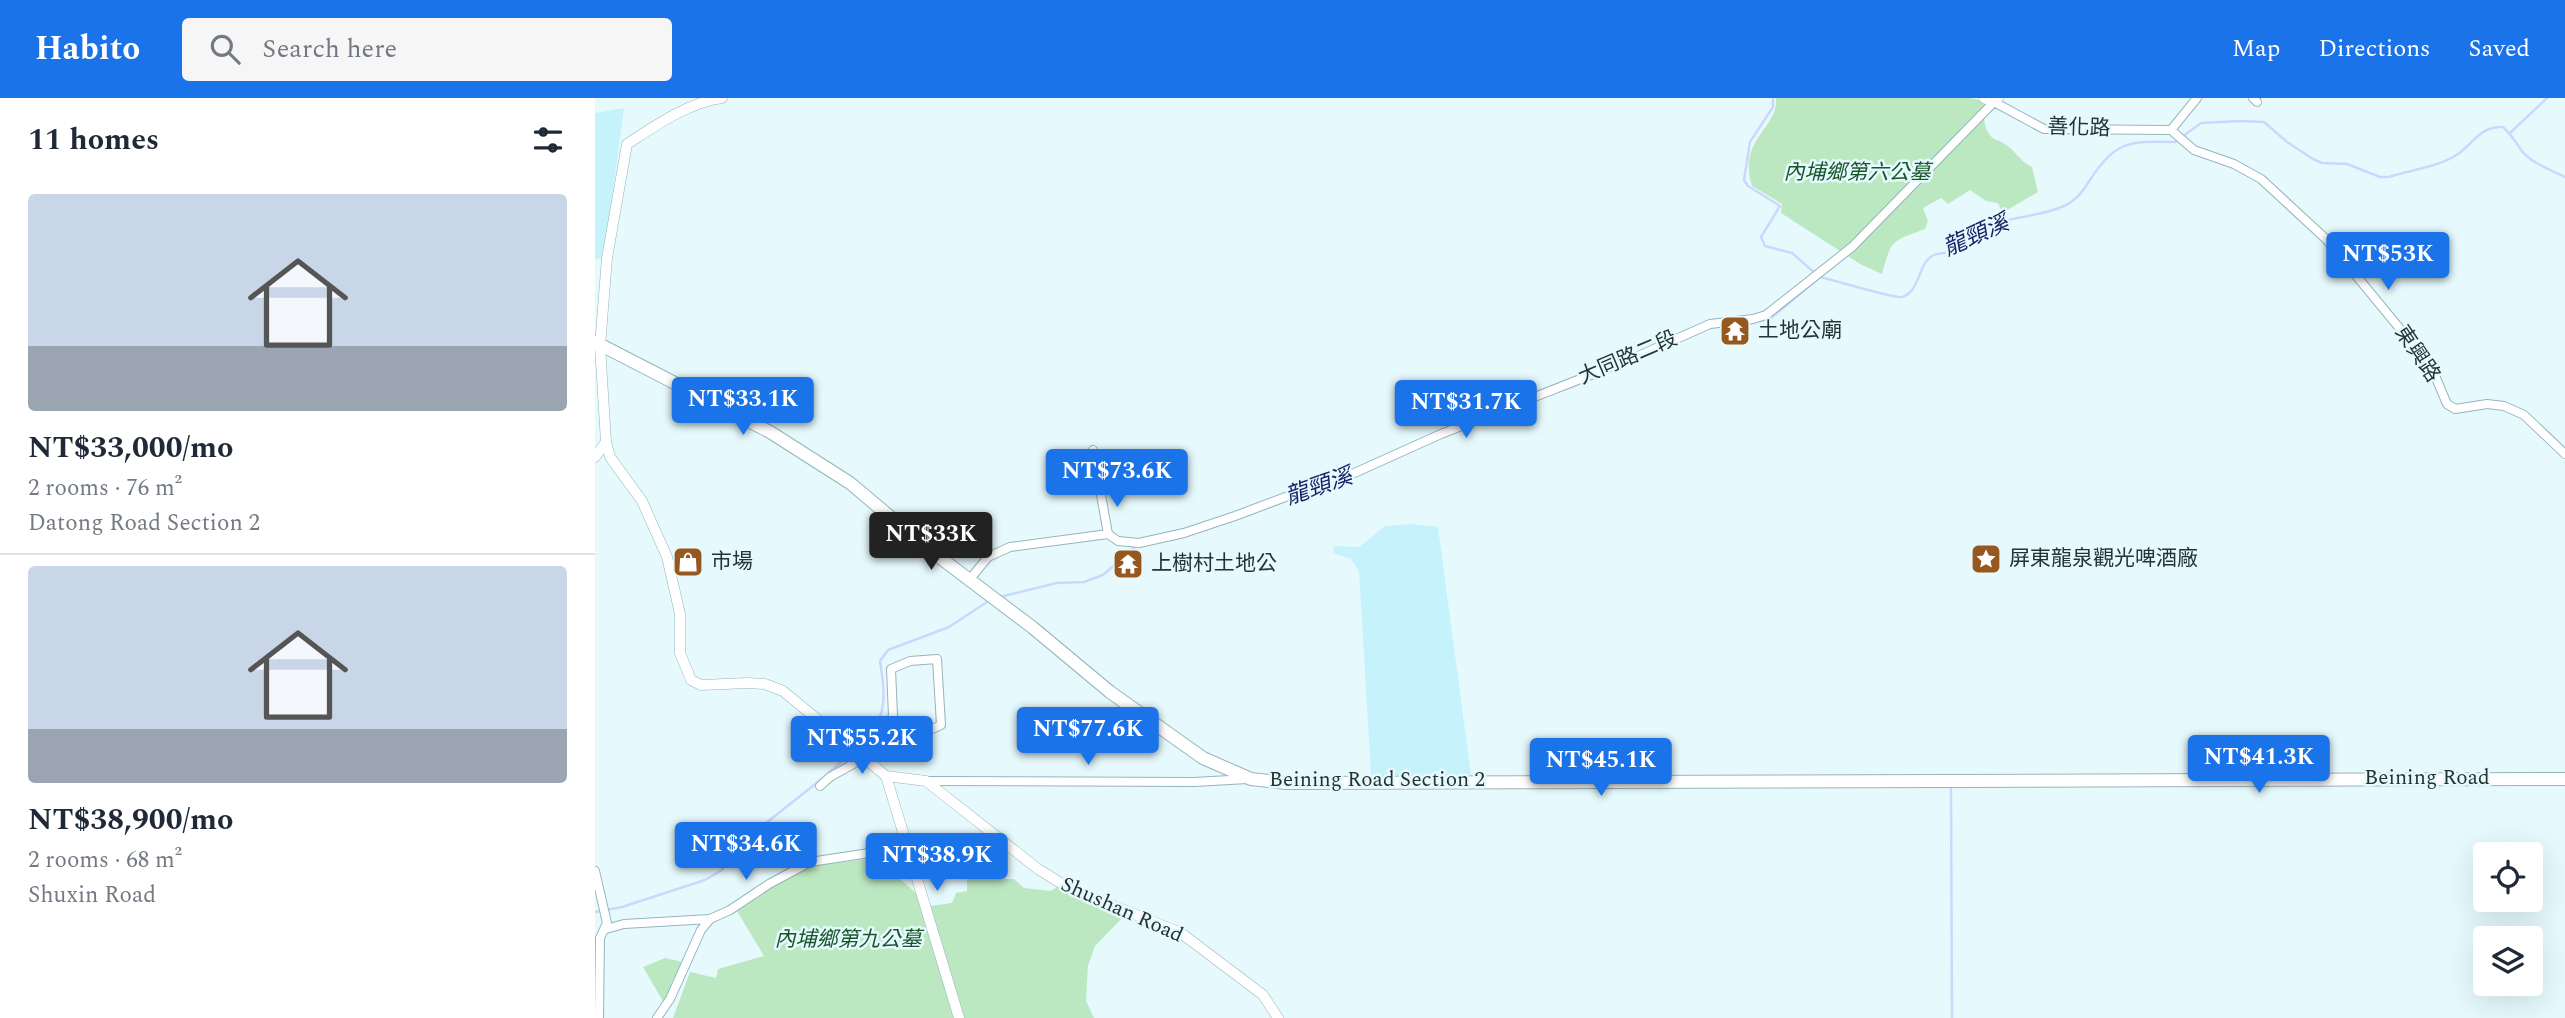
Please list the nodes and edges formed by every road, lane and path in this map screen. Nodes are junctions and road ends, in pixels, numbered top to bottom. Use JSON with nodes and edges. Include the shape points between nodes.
{"nodes":[{"id":1,"x":722,"y":98,"type":"edge"},
{"id":2,"x":1984,"y":98,"type":"edge"},
{"id":3,"x":2197,"y":98,"type":"edge"},
{"id":4,"x":1996,"y":100,"type":"edge"},
{"id":5,"x":2177,"y":136,"type":"junction"},
{"id":6,"x":598,"y":344,"type":"edge"},
{"id":7,"x":606,"y":442,"type":"junction"},
{"id":8,"x":1093,"y":450,"type":"dead end"},
{"id":9,"x":2565,"y":454,"type":"edge"},
{"id":10,"x":595,"y":457,"type":"edge"},
{"id":11,"x":1108,"y":534,"type":"junction"},
{"id":12,"x":970,"y":579,"type":"junction"},
{"id":13,"x":883,"y":730,"type":"junction"},
{"id":14,"x":858,"y":753,"type":"junction"},
{"id":15,"x":886,"y":776,"type":"junction"},
{"id":16,"x":1251,"y":779,"type":"junction"},
{"id":17,"x":2565,"y":779,"type":"edge"},
{"id":18,"x":926,"y":781,"type":"junction"},
{"id":19,"x":1953,"y":781,"type":"joint"},
{"id":20,"x":820,"y":786,"type":"dead end"},
{"id":21,"x":905,"y":844,"type":"junction"},
{"id":22,"x":595,"y":871,"type":"edge"},
{"id":23,"x":711,"y":919,"type":"junction"},
{"id":24,"x":606,"y":929,"type":"junction"},
{"id":25,"x":599,"y":1018,"type":"edge"},
{"id":26,"x":657,"y":1018,"type":"edge"},
{"id":27,"x":959,"y":1018,"type":"edge"},
{"id":28,"x":1278,"y":1018,"type":"edge"}],
"edges":[{"from":1,"to":6,"type":"street","via":[[691,108],[627,144]]},
{"from":2,"to":4,"type":"street"},
{"from":3,"to":5,"type":"street"},
{"from":4,"to":5,"type":"street","name":"善化路","via":[[2043,130]]},
{"from":4,"to":11,"type":"street","name":"大同路二段","via":[[1851,247],[1766,315],[1710,324],[1341,479],[1184,533],[1139,543],[1118,541]]},
{"from":5,"to":9,"type":"street","name":"東興路","via":[[2195,150],[2261,179],[2326,239],[2416,347],[2447,404],[2455,409],[2504,406],[2524,415]]},
{"from":6,"to":7,"type":"street"},
{"from":6,"to":12,"type":"main road","via":[[770,432],[850,483]]},
{"from":7,"to":10,"type":"street"},
{"from":7,"to":14,"type":"street","via":[[610,457],[642,501],[667,557],[680,614],[680,653],[691,680],[701,685],[765,684],[783,691]]},
{"from":8,"to":11,"type":"street"},
{"from":11,"to":12,"type":"street","name":"大同路二段","via":[[1010,547],[988,557]]},
{"from":12,"to":16,"type":"main road","via":[[1147,720],[1202,758]]},
{"from":13,"to":13,"type":"street","via":[[893,716],[891,669],[910,661],[937,659],[941,725]]},
{"from":13,"to":14,"type":"street"},
{"from":14,"to":15,"type":"street"},
{"from":14,"to":20,"type":"street"},
{"from":15,"to":18,"type":"street"},
{"from":15,"to":21,"type":"street"},
{"from":16,"to":18,"type":"street","name":"Beining Road Section 2"},
{"from":16,"to":19,"type":"main road","name":"Beining Road Section 2","via":[[1286,783]]},
{"from":17,"to":19,"type":"main road","name":"Beining Road"},
{"from":18,"to":28,"type":"street","name":"Shushan Road","via":[[1067,887],[1181,933],[1263,995]]},
{"from":21,"to":23,"type":"street","via":[[810,862]]},
{"from":21,"to":27,"type":"street"},
{"from":22,"to":24,"type":"street"},
{"from":23,"to":24,"type":"street"},
{"from":23,"to":26,"type":"street","via":[[701,930]]},
{"from":24,"to":25,"type":"street","via":[[600,938]]}]}
